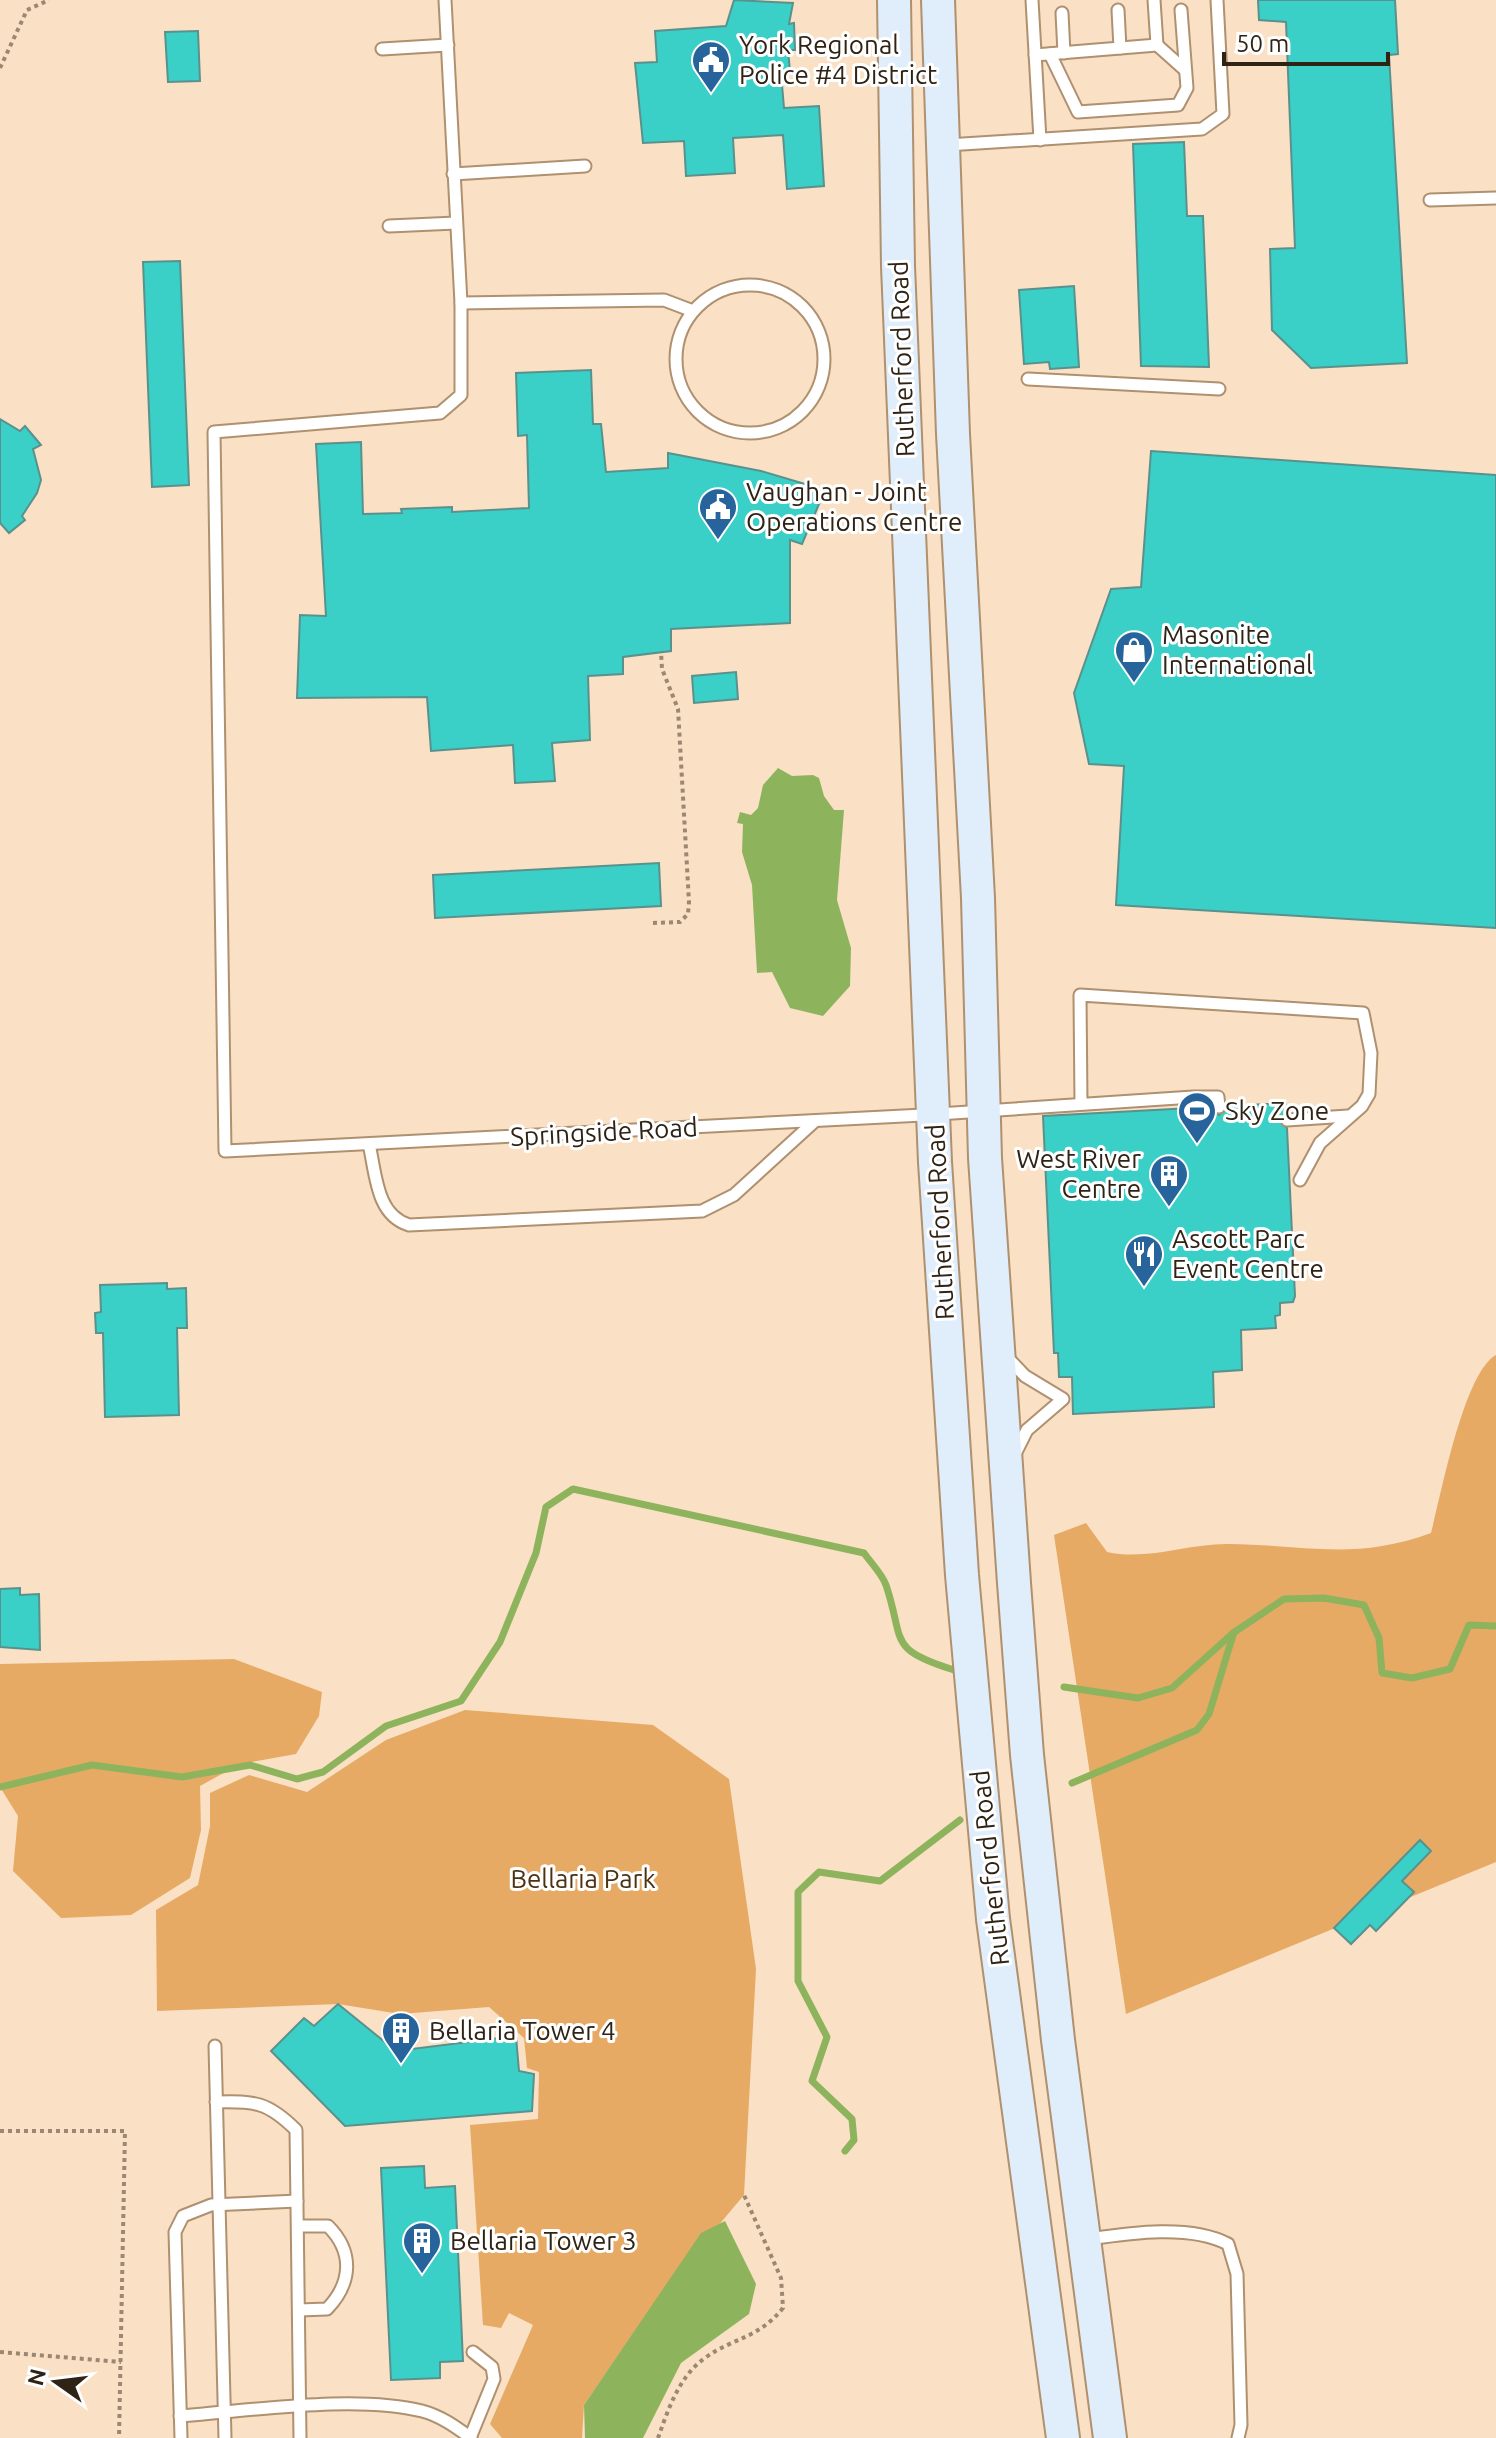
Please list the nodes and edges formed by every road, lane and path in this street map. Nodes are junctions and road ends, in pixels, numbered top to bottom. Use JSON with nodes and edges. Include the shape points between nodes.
{"nodes":[{"id":1,"x":49,"y":0,"type":"edge"},
{"id":2,"x":445,"y":0,"type":"edge"},
{"id":3,"x":894,"y":0,"type":"edge"},
{"id":4,"x":938,"y":0,"type":"edge"},
{"id":5,"x":1032,"y":0,"type":"edge"},
{"id":6,"x":1154,"y":0,"type":"edge"},
{"id":7,"x":1217,"y":0,"type":"edge"},
{"id":8,"x":1118,"y":10,"type":"dead end"},
{"id":9,"x":1181,"y":10,"type":"dead end"},
{"id":10,"x":1062,"y":13,"type":"dead end"},
{"id":11,"x":448,"y":45,"type":"junction"},
{"id":12,"x":1157,"y":45,"type":"junction"},
{"id":13,"x":1120,"y":48,"type":"junction"},
{"id":14,"x":382,"y":49,"type":"dead end"},
{"id":15,"x":1064,"y":53,"type":"junction"},
{"id":16,"x":1050,"y":54,"type":"junction"},
{"id":17,"x":1035,"y":55,"type":"junction"},
{"id":18,"x":0,"y":68,"type":"edge"},
{"id":19,"x":1185,"y":70,"type":"junction"},
{"id":20,"x":1040,"y":140,"type":"junction"},
{"id":21,"x":944,"y":145,"type":"junction"},
{"id":22,"x":585,"y":166,"type":"dead end"},
{"id":23,"x":453,"y":174,"type":"junction"},
{"id":24,"x":1496,"y":198,"type":"edge"},
{"id":25,"x":1430,"y":200,"type":"dead end"},
{"id":26,"x":456,"y":223,"type":"junction"},
{"id":27,"x":389,"y":226,"type":"dead end"},
{"id":28,"x":461,"y":303,"type":"junction"},
{"id":29,"x":693,"y":311,"type":"junction"},
{"id":30,"x":1028,"y":379,"type":"dead end"},
{"id":31,"x":1219,"y":389,"type":"dead end"},
{"id":32,"x":661,"y":652,"type":"dead end"},
{"id":33,"x":653,"y":923,"type":"dead end"},
{"id":34,"x":1081,"y":1103,"type":"junction"},
{"id":35,"x":1219,"y":1107,"type":"dead end"},
{"id":36,"x":984,"y":1112,"type":"junction"},
{"id":37,"x":934,"y":1114,"type":"junction"},
{"id":38,"x":1348,"y":1116,"type":"junction"},
{"id":39,"x":1287,"y":1120,"type":"dead end"},
{"id":40,"x":815,"y":1121,"type":"junction"},
{"id":41,"x":369,"y":1144,"type":"junction"},
{"id":42,"x":1300,"y":1180,"type":"dead end"},
{"id":43,"x":998,"y":1347,"type":"junction"},
{"id":44,"x":1008,"y":1467,"type":"junction"},
{"id":45,"x":215,"y":2046,"type":"dead end"},
{"id":46,"x":216,"y":2102,"type":"junction"},
{"id":47,"x":0,"y":2131,"type":"edge"},
{"id":48,"x":744,"y":2195,"type":"dead end"},
{"id":49,"x":297,"y":2201,"type":"junction"},
{"id":50,"x":219,"y":2205,"type":"junction"},
{"id":51,"x":298,"y":2226,"type":"junction"},
{"id":52,"x":1084,"y":2240,"type":"junction"},
{"id":53,"x":299,"y":2310,"type":"junction"},
{"id":54,"x":0,"y":2352,"type":"edge"},
{"id":55,"x":473,"y":2352,"type":"dead end"},
{"id":56,"x":121,"y":2362,"type":"junction"},
{"id":57,"x":300,"y":2408,"type":"junction"},
{"id":58,"x":225,"y":2413,"type":"junction"},
{"id":59,"x":180,"y":2416,"type":"junction"},
{"id":60,"x":119,"y":2438,"type":"edge"},
{"id":61,"x":181,"y":2438,"type":"edge"},
{"id":62,"x":225,"y":2438,"type":"edge"},
{"id":63,"x":300,"y":2438,"type":"edge"},
{"id":64,"x":470,"y":2438,"type":"edge"},
{"id":65,"x":658,"y":2438,"type":"edge"},
{"id":66,"x":1063,"y":2438,"type":"edge"},
{"id":67,"x":1110,"y":2438,"type":"edge"},
{"id":68,"x":1238,"y":2438,"type":"edge"}],
"edges":[{"from":1,"to":18,"type":"path","via":[[27,10]]},
{"from":2,"to":11,"type":"lane"},
{"from":3,"to":37,"type":"main road","name":"Rutherford Road","via":[[898,266]]},
{"from":4,"to":21,"type":"main road","name":"Rutherford Road"},
{"from":5,"to":17,"type":"lane"},
{"from":6,"to":12,"type":"lane"},
{"from":7,"to":20,"type":"lane","via":[[1223,114],[1202,129]]},
{"from":8,"to":13,"type":"lane"},
{"from":9,"to":19,"type":"lane"},
{"from":10,"to":15,"type":"lane"},
{"from":11,"to":14,"type":"lane"},
{"from":11,"to":23,"type":"lane"},
{"from":12,"to":13,"type":"lane"},
{"from":12,"to":19,"type":"lane"},
{"from":13,"to":15,"type":"lane"},
{"from":15,"to":16,"type":"lane"},
{"from":16,"to":17,"type":"lane"},
{"from":16,"to":19,"type":"lane","via":[[1078,112],[1178,105],[1187,88]]},
{"from":17,"to":20,"type":"lane"},
{"from":20,"to":21,"type":"lane"},
{"from":21,"to":36,"type":"main road","name":"Rutherford Road"},
{"from":22,"to":23,"type":"lane"},
{"from":23,"to":26,"type":"lane"},
{"from":24,"to":25,"type":"lane"},
{"from":26,"to":27,"type":"lane"},
{"from":26,"to":28,"type":"lane"},
{"from":28,"to":29,"type":"lane","via":[[664,300]]},
{"from":28,"to":41,"type":"lane","name":"Springside Road","via":[[461,395],[440,413],[214,432],[225,1151]]},
{"from":29,"to":29,"type":"lane","via":[[675,355],[688,401],[704,418],[725,430],[749,434],[794,420],[811,403],[824,355],[819,330],[785,293],[761,285],[736,286],[712,295]]},
{"from":30,"to":31,"type":"lane"},
{"from":32,"to":33,"type":"path","via":[[678,709],[689,902],[688,914],[680,922]]},
{"from":34,"to":35,"type":"lane","name":"Springside Road","via":[[1218,1097]]},
{"from":34,"to":36,"type":"lane","name":"Springside Road"},
{"from":34,"to":38,"type":"lane","via":[[1080,995],[1363,1013],[1372,1078],[1369,1094]]},
{"from":36,"to":37,"type":"lane","name":"Springside Road"},
{"from":36,"to":43,"type":"main road","name":"Rutherford Road"},
{"from":37,"to":40,"type":"lane","name":"Springside Road"},
{"from":37,"to":66,"type":"main road","name":"Rutherford Road","via":[[962,1575],[993,1919]]},
{"from":38,"to":39,"type":"lane"},
{"from":38,"to":42,"type":"lane","via":[[1320,1143]]},
{"from":40,"to":41,"type":"lane","name":"Springside Road"},
{"from":40,"to":41,"type":"lane","via":[[734,1195],[702,1211],[687,1212],[409,1225],[385,1210]]},
{"from":43,"to":44,"type":"main road","name":"Rutherford Road"},
{"from":43,"to":44,"type":"lane","via":[[1025,1376],[1063,1399],[1027,1430]]},
{"from":44,"to":52,"type":"main road","name":"Rutherford Road","via":[[1027,1755]]},
{"from":45,"to":46,"type":"lane"},
{"from":46,"to":49,"type":"lane","via":[[253,2101],[278,2111],[296,2130]]},
{"from":46,"to":50,"type":"lane"},
{"from":47,"to":56,"type":"path","via":[[125,2131]]},
{"from":48,"to":65,"type":"path","via":[[781,2278],[783,2308],[767,2327],[703,2359],[674,2395]]},
{"from":49,"to":50,"type":"lane"},
{"from":49,"to":51,"type":"lane"},
{"from":50,"to":58,"type":"lane"},
{"from":50,"to":59,"type":"lane","via":[[190,2211],[175,2232]]},
{"from":51,"to":53,"type":"lane"},
{"from":51,"to":53,"type":"lane","via":[[328,2226],[343,2242],[346,2263],[342,2292],[327,2309]]},
{"from":52,"to":67,"type":"main road","name":"Rutherford Road"},
{"from":52,"to":68,"type":"lane","via":[[1209,2234],[1228,2244],[1237,2274]]},
{"from":53,"to":57,"type":"lane"},
{"from":54,"to":56,"type":"path"},
{"from":55,"to":64,"type":"lane","via":[[492,2367],[494,2379]]},
{"from":56,"to":60,"type":"path"},
{"from":57,"to":58,"type":"lane"},
{"from":57,"to":63,"type":"lane"},
{"from":57,"to":64,"type":"lane","via":[[403,2408],[446,2421]]},
{"from":58,"to":59,"type":"lane"},
{"from":58,"to":62,"type":"lane"},
{"from":59,"to":61,"type":"lane"}]}
